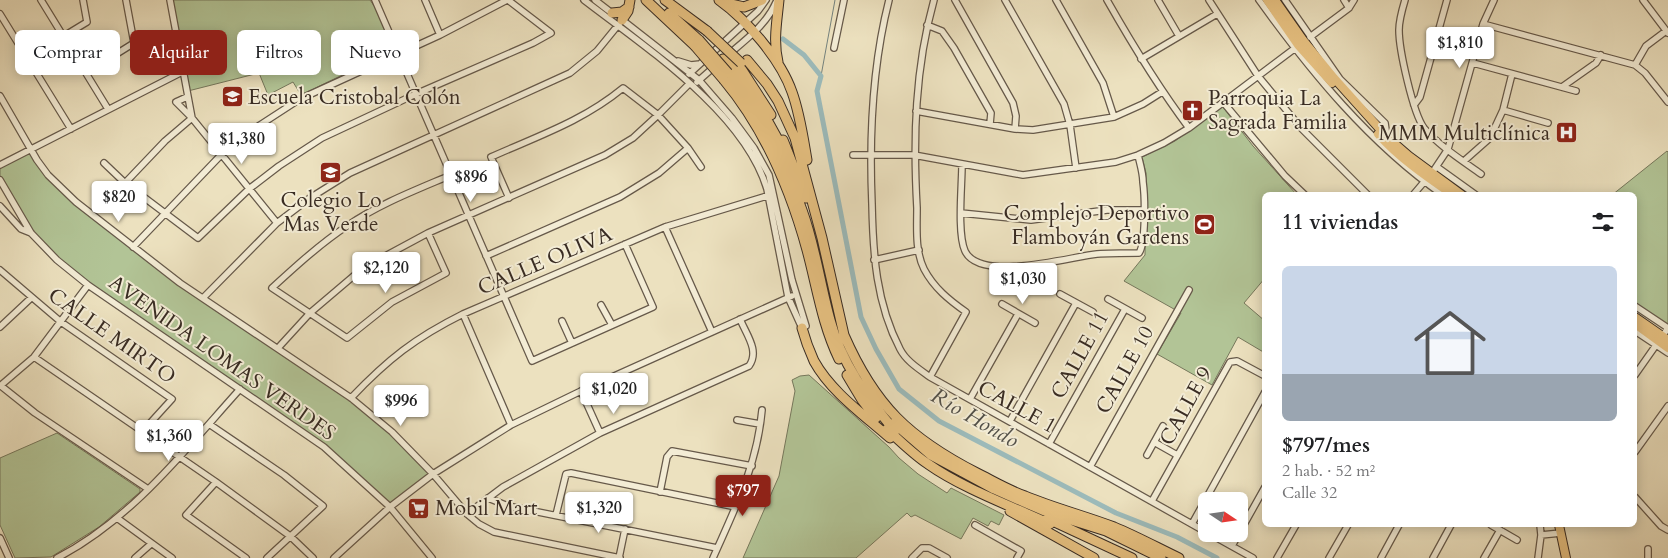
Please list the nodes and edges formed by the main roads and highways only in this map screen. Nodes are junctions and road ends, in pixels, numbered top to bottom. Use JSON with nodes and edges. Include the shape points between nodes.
{"nodes":[{"id":1,"x":646,"y":0,"type":"edge"},
{"id":2,"x":654,"y":0,"type":"edge"},
{"id":3,"x":666,"y":0,"type":"edge"},
{"id":4,"x":676,"y":0,"type":"edge"},
{"id":5,"x":720,"y":0,"type":"edge"},
{"id":6,"x":762,"y":0,"type":"edge"},
{"id":7,"x":778,"y":0,"type":"edge"},
{"id":8,"x":1267,"y":0,"type":"edge"},
{"id":9,"x":1276,"y":0,"type":"edge"},
{"id":10,"x":630,"y":3,"type":"edge"},
{"id":11,"x":612,"y":13,"type":"road end"},
{"id":12,"x":620,"y":23,"type":"road end"},
{"id":13,"x":711,"y":31,"type":"junction"},
{"id":14,"x":697,"y":43,"type":"junction"},
{"id":15,"x":744,"y":61,"type":"junction"},
{"id":16,"x":780,"y":67,"type":"junction"},
{"id":17,"x":726,"y":76,"type":"junction"},
{"id":18,"x":1448,"y":192,"type":"edge"},
{"id":19,"x":1459,"y":192,"type":"edge"},
{"id":20,"x":806,"y":198,"type":"junction"},
{"id":21,"x":803,"y":211,"type":"junction"},
{"id":22,"x":822,"y":238,"type":"junction"},
{"id":23,"x":1637,"y":318,"type":"edge"},
{"id":24,"x":1637,"y":325,"type":"edge"},
{"id":25,"x":804,"y":327,"type":"road end"},
{"id":26,"x":1661,"y":341,"type":"edge"},
{"id":27,"x":1668,"y":348,"type":"edge"},
{"id":28,"x":927,"y":464,"type":"junction"},
{"id":29,"x":985,"y":494,"type":"junction"},
{"id":30,"x":1560,"y":529,"type":"edge"},
{"id":31,"x":1094,"y":558,"type":"edge"},
{"id":32,"x":1125,"y":558,"type":"edge"},
{"id":33,"x":1132,"y":558,"type":"edge"},
{"id":34,"x":1161,"y":558,"type":"edge"},
{"id":35,"x":1179,"y":558,"type":"edge"},
{"id":36,"x":1566,"y":558,"type":"edge"}],
"edges":[{"from":1,"to":14,"type":"highway"},
{"from":2,"to":14,"type":"highway"},
{"from":3,"to":13,"type":"highway"},
{"from":4,"to":13,"type":"highway"},
{"from":5,"to":6,"type":"highway","via":[[744,7]]},
{"from":5,"to":16,"type":"highway","via":[[746,23]]},
{"from":7,"to":16,"type":"highway","via":[[775,41]]},
{"from":8,"to":18,"type":"main road","via":[[1298,45],[1385,142]]},
{"from":9,"to":19,"type":"main road","via":[[1303,40],[1387,137]]},
{"from":10,"to":11,"type":"highway","via":[[622,12]]},
{"from":10,"to":12,"type":"highway"},
{"from":13,"to":15,"type":"highway"},
{"from":14,"to":17,"type":"highway","bridge":true},
{"from":15,"to":20,"type":"highway","via":[[781,120],[794,150]]},
{"from":15,"to":22,"type":"highway","via":[[767,84],[789,122]]},
{"from":16,"to":22,"type":"highway","via":[[796,104]]},
{"from":17,"to":21,"type":"highway","via":[[761,121]]},
{"from":17,"to":28,"type":"highway","via":[[755,123],[782,177],[802,234],[824,322],[849,380],[873,414]]},
{"from":20,"to":21,"type":"highway","via":[[774,121],[726,57],[771,126],[786,156]]},
{"from":20,"to":34,"type":"highway","via":[[835,320],[850,361],[880,408],[902,432],[931,455],[994,489],[1049,513],[1106,532]]},
{"from":21,"to":33,"type":"highway","via":[[830,321],[841,349],[854,377],[895,431],[929,459]]},
{"from":22,"to":35,"type":"highway","via":[[841,324],[853,356],[876,394],[911,432],[940,453],[1016,492],[1113,527]]},
{"from":23,"to":26,"type":"main road"},
{"from":24,"to":26,"type":"main road"},
{"from":25,"to":28,"type":"highway","via":[[814,361],[832,385],[902,448]]},
{"from":26,"to":27,"type":"main road"},
{"from":28,"to":29,"type":"highway"},
{"from":29,"to":31,"type":"highway"},
{"from":29,"to":32,"type":"highway"},
{"from":30,"to":36,"type":"main road"}]}
